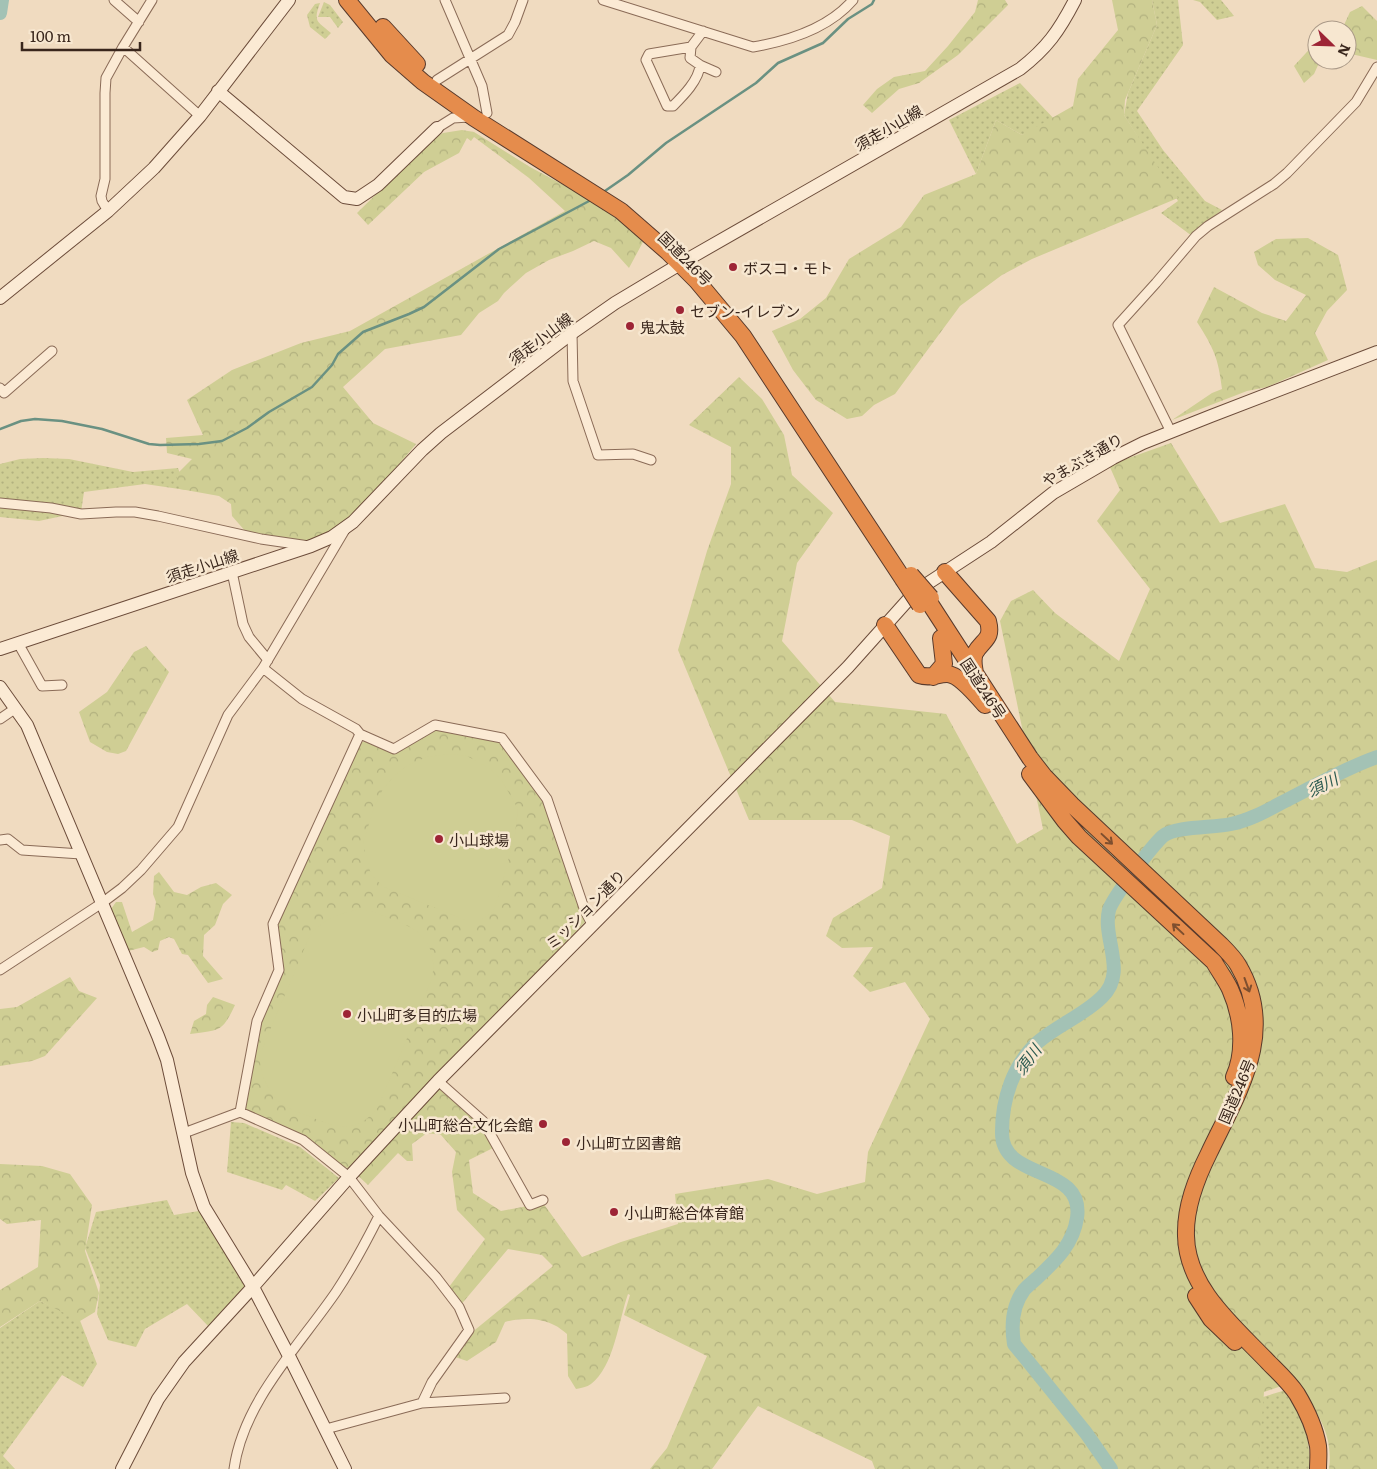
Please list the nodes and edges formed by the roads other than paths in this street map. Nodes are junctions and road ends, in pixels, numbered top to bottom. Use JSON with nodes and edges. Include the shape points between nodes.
{"nodes":[{"id":1,"x":114,"y":0,"type":"edge"},
{"id":2,"x":152,"y":0,"type":"edge"},
{"id":3,"x":289,"y":0,"type":"edge"},
{"id":4,"x":347,"y":0,"type":"edge"},
{"id":5,"x":361,"y":0,"type":"edge"},
{"id":6,"x":445,"y":0,"type":"edge"},
{"id":7,"x":523,"y":0,"type":"edge"},
{"id":8,"x":603,"y":0,"type":"edge"},
{"id":9,"x":853,"y":0,"type":"edge"},
{"id":10,"x":1075,"y":0,"type":"edge"},
{"id":11,"x":139,"y":22,"type":"junction"},
{"id":12,"x":703,"y":31,"type":"junction"},
{"id":13,"x":123,"y":46,"type":"junction"},
{"id":14,"x":691,"y":47,"type":"junction"},
{"id":15,"x":471,"y":57,"type":"junction"},
{"id":16,"x":700,"y":65,"type":"junction"},
{"id":17,"x":1377,"y":67,"type":"edge"},
{"id":18,"x":716,"y":72,"type":"dead end"},
{"id":19,"x":437,"y":80,"type":"junction"},
{"id":20,"x":218,"y":91,"type":"junction"},
{"id":21,"x":481,"y":115,"type":"junction"},
{"id":22,"x":200,"y":116,"type":"junction"},
{"id":23,"x":437,"y":128,"type":"joint"},
{"id":24,"x":108,"y":211,"type":"junction"},
{"id":25,"x":685,"y":261,"type":"junction"},
{"id":26,"x":0,"y":298,"type":"edge"},
{"id":27,"x":572,"y":333,"type":"junction"},
{"id":28,"x":52,"y":351,"type":"dead end"},
{"id":29,"x":1377,"y":352,"type":"edge"},
{"id":30,"x":0,"y":388,"type":"edge"},
{"id":31,"x":1171,"y":432,"type":"junction"},
{"id":32,"x":652,"y":460,"type":"dead end"},
{"id":33,"x":0,"y":503,"type":"edge"},
{"id":34,"x":346,"y":528,"type":"junction"},
{"id":35,"x":311,"y":546,"type":"junction"},
{"id":36,"x":232,"y":572,"type":"junction"},
{"id":37,"x":945,"y":572,"type":"junction"},
{"id":38,"x":926,"y":601,"type":"junction"},
{"id":39,"x":885,"y":625,"type":"junction"},
{"id":40,"x":941,"y":638,"type":"junction"},
{"id":41,"x":985,"y":642,"type":"junction"},
{"id":42,"x":18,"y":643,"type":"junction"},
{"id":43,"x":0,"y":649,"type":"edge"},
{"id":44,"x":268,"y":660,"type":"junction"},
{"id":45,"x":848,"y":667,"type":"joint"},
{"id":46,"x":263,"y":668,"type":"junction"},
{"id":47,"x":975,"y":673,"type":"junction"},
{"id":48,"x":933,"y":677,"type":"junction"},
{"id":49,"x":62,"y":685,"type":"dead end"},
{"id":50,"x":0,"y":687,"type":"edge"},
{"id":51,"x":985,"y":705,"type":"junction"},
{"id":52,"x":16,"y":708,"type":"junction"},
{"id":53,"x":0,"y":719,"type":"edge"},
{"id":54,"x":360,"y":734,"type":"junction"},
{"id":55,"x":0,"y":840,"type":"edge"},
{"id":56,"x":81,"y":854,"type":"junction"},
{"id":57,"x":102,"y":903,"type":"junction"},
{"id":58,"x":592,"y":924,"type":"junction"},
{"id":59,"x":0,"y":970,"type":"edge"},
{"id":60,"x":438,"y":1081,"type":"junction"},
{"id":61,"x":240,"y":1112,"type":"junction"},
{"id":62,"x":184,"y":1133,"type":"junction"},
{"id":63,"x":349,"y":1176,"type":"junction"},
{"id":64,"x":543,"y":1200,"type":"dead end"},
{"id":65,"x":379,"y":1216,"type":"junction"},
{"id":66,"x":252,"y":1287,"type":"junction"},
{"id":67,"x":289,"y":1356,"type":"junction"},
{"id":68,"x":505,"y":1398,"type":"dead end"},
{"id":69,"x":422,"y":1403,"type":"junction"},
{"id":70,"x":326,"y":1429,"type":"junction"},
{"id":71,"x":122,"y":1469,"type":"edge"},
{"id":72,"x":234,"y":1469,"type":"edge"},
{"id":73,"x":344,"y":1469,"type":"edge"},
{"id":74,"x":1309,"y":1469,"type":"edge"},
{"id":75,"x":1318,"y":1469,"type":"edge"}],
"edges":[{"from":1,"to":11,"type":"street"},
{"from":2,"to":11,"type":"street"},
{"from":3,"to":20,"type":"street"},
{"from":4,"to":21,"type":"highway","name":"国道246号","via":[[392,55],[423,82]]},
{"from":5,"to":19,"type":"highway","name":"国道246号","via":[[411,59]]},
{"from":6,"to":15,"type":"street"},
{"from":7,"to":15,"type":"street","via":[[508,34]]},
{"from":8,"to":12,"type":"street"},
{"from":9,"to":12,"type":"street","via":[[831,20],[771,44],[753,47]]},
{"from":10,"to":25,"type":"street","name":"須走小山線","via":[[1053,38],[1020,69]]},
{"from":11,"to":13,"type":"street"},
{"from":12,"to":14,"type":"street"},
{"from":13,"to":22,"type":"street"},
{"from":13,"to":24,"type":"street","via":[[109,70],[104,93],[105,179],[102,201]]},
{"from":14,"to":16,"type":"street","via":[[690,58]]},
{"from":14,"to":16,"type":"street","via":[[649,54],[646,60],[667,106],[673,106],[683,95],[700,72]]},
{"from":15,"to":19,"type":"street"},
{"from":15,"to":21,"type":"street","via":[[482,86]]},
{"from":16,"to":18,"type":"street"},
{"from":17,"to":31,"type":"street","via":[[1356,102],[1287,173],[1196,236],[1118,325]]},
{"from":19,"to":21,"type":"highway","name":"国道246号"},
{"from":20,"to":22,"type":"street"},
{"from":20,"to":23,"type":"street","via":[[344,197],[357,199],[378,185]]},
{"from":21,"to":23,"type":"street","via":[[452,118]]},
{"from":21,"to":25,"type":"highway","name":"国道246号","via":[[623,207]]},
{"from":22,"to":24,"type":"street","via":[[154,168]]},
{"from":24,"to":26,"type":"street"},
{"from":25,"to":27,"type":"street","name":"須走小山線"},
{"from":25,"to":38,"type":"highway","name":"国道246号","bridge":true,"via":[[734,308],[767,353],[907,577]]},
{"from":27,"to":32,"type":"street","via":[[573,381],[598,455],[633,454]]},
{"from":27,"to":34,"type":"street","name":"須走小山線","via":[[441,433]]},
{"from":28,"to":30,"type":"street","via":[[4,393]]},
{"from":29,"to":31,"type":"street","name":"やまぶき通り"},
{"from":31,"to":37,"type":"street","name":"やまぶき通り","via":[[1113,458],[1054,493],[991,542]]},
{"from":33,"to":35,"type":"street","via":[[81,514],[135,512],[261,539]]},
{"from":34,"to":35,"type":"street","name":"須走小山線"},
{"from":34,"to":44,"type":"street"},
{"from":35,"to":36,"type":"street","name":"須走小山線"},
{"from":36,"to":42,"type":"street","name":"須走小山線"},
{"from":36,"to":44,"type":"street","via":[[243,624]]},
{"from":37,"to":39,"type":"street","name":"やまぶき通り","via":[[916,591]]},
{"from":37,"to":41,"type":"highway","via":[[988,621],[990,635]]},
{"from":38,"to":40,"type":"highway","name":"国道246号"},
{"from":38,"to":41,"type":"highway","via":[[961,641],[972,647]]},
{"from":38,"to":47,"type":"highway","name":"国道246号"},
{"from":39,"to":45,"type":"street","name":"やまぶき通り"},
{"from":39,"to":48,"type":"highway","via":[[919,675]]},
{"from":40,"to":48,"type":"highway","via":[[944,664]]},
{"from":40,"to":51,"type":"highway","name":"国道246号"},
{"from":41,"to":47,"type":"highway","via":[[975,654]]},
{"from":42,"to":43,"type":"street","name":"須走小山線"},
{"from":42,"to":49,"type":"street","via":[[42,686]]},
{"from":44,"to":46,"type":"street"},
{"from":45,"to":58,"type":"street","name":"ミッション通り"},
{"from":46,"to":54,"type":"street","via":[[302,700]]},
{"from":46,"to":57,"type":"street","via":[[228,715],[178,827],[141,870]]},
{"from":47,"to":75,"type":"highway","name":"国道246号","one_way":true,"via":[[1035,765],[1072,805],[1221,944],[1246,981],[1255,1024],[1251,1060],[1188,1204],[1186,1236],[1189,1262],[1202,1288],[1223,1315],[1296,1393],[1318,1446]]},
{"from":48,"to":51,"type":"highway","via":[[956,676]]},
{"from":50,"to":52,"type":"street"},
{"from":74,"to":51,"type":"highway","name":"国道246号","one_way":true,"via":[[1302,1425],[1288,1400],[1211,1319],[1180,1263],[1178,1210],[1239,1064],[1241,1038],[1230,987],[1214,962],[1064,821]]},
{"from":52,"to":53,"type":"street"},
{"from":52,"to":56,"type":"street","via":[[27,725]]},
{"from":54,"to":58,"type":"street","via":[[394,749],[435,725],[502,738],[547,799]]},
{"from":54,"to":61,"type":"street","via":[[273,924],[279,970],[257,1020]]},
{"from":55,"to":56,"type":"street","via":[[8,839],[22,850]]},
{"from":56,"to":57,"type":"street"},
{"from":57,"to":59,"type":"street"},
{"from":57,"to":62,"type":"street","via":[[167,1060]]},
{"from":58,"to":60,"type":"street","name":"ミッション通り"},
{"from":60,"to":63,"type":"street","name":"ミッション通り"},
{"from":60,"to":64,"type":"street","via":[[483,1121],[530,1205]]},
{"from":61,"to":62,"type":"street"},
{"from":61,"to":63,"type":"street","via":[[303,1140]]},
{"from":62,"to":66,"type":"street","via":[[204,1207]]},
{"from":63,"to":65,"type":"street"},
{"from":63,"to":66,"type":"street","name":"ミッション通り"},
{"from":65,"to":67,"type":"street","via":[[337,1290]]},
{"from":65,"to":69,"type":"street","via":[[459,1307],[469,1330],[432,1382]]},
{"from":66,"to":67,"type":"street"},
{"from":66,"to":71,"type":"street","name":"ミッション通り","via":[[184,1362],[158,1399]]},
{"from":67,"to":70,"type":"street"},
{"from":67,"to":72,"type":"street","via":[[253,1411]]},
{"from":68,"to":69,"type":"street"},
{"from":69,"to":70,"type":"street"},
{"from":70,"to":73,"type":"street"}]}
